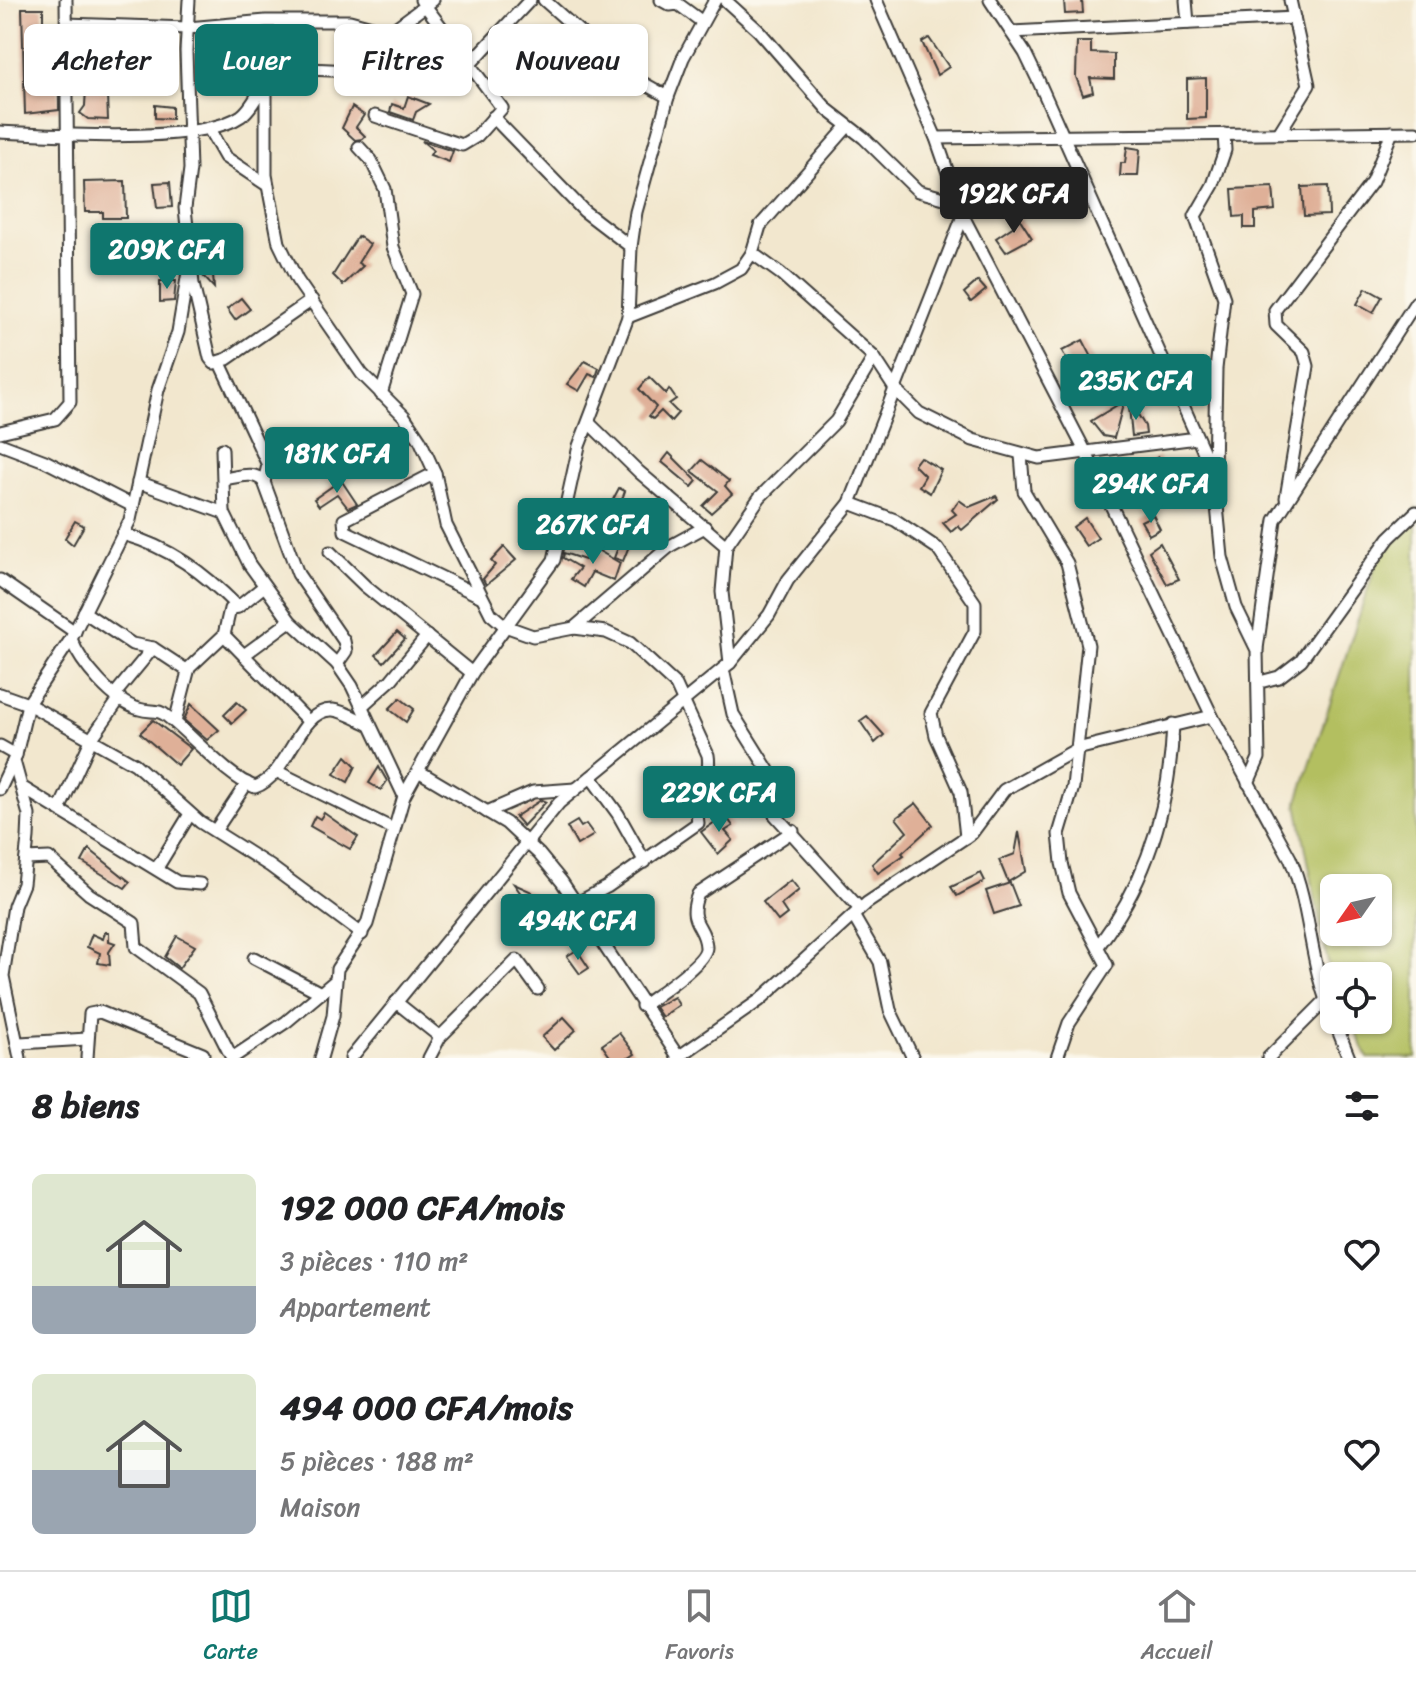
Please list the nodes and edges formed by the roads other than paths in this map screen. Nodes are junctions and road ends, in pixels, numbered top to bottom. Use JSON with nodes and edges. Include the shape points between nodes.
{"nodes":[{"id":1,"x":66,"y":0,"type":"edge"},
{"id":2,"x":189,"y":0,"type":"edge"},
{"id":3,"x":530,"y":0,"type":"edge"},
{"id":4,"x":544,"y":0,"type":"edge"},
{"id":5,"x":661,"y":0,"type":"edge"},
{"id":6,"x":715,"y":0,"type":"edge"},
{"id":7,"x":725,"y":0,"type":"edge"},
{"id":8,"x":876,"y":0,"type":"edge"},
{"id":9,"x":990,"y":0,"type":"edge"},
{"id":10,"x":1186,"y":0,"type":"edge"},
{"id":11,"x":1290,"y":0,"type":"edge"},
{"id":12,"x":426,"y":2,"type":"edge"},
{"id":13,"x":1294,"y":18,"type":"junction"},
{"id":14,"x":701,"y":21,"type":"junction"},
{"id":15,"x":1188,"y":23,"type":"junction"},
{"id":16,"x":66,"y":24,"type":"edge"},
{"id":17,"x":361,"y":24,"type":"edge"},
{"id":18,"x":400,"y":24,"type":"edge"},
{"id":19,"x":442,"y":24,"type":"edge"},
{"id":20,"x":179,"y":28,"type":"edge"},
{"id":21,"x":188,"y":28,"type":"junction"},
{"id":22,"x":1011,"y":32,"type":"junction"},
{"id":23,"x":472,"y":62,"type":"edge"},
{"id":24,"x":472,"y":64,"type":"edge"},
{"id":25,"x":67,"y":96,"type":"edge"},
{"id":26,"x":255,"y":96,"type":"edge"},
{"id":27,"x":266,"y":96,"type":"edge"},
{"id":28,"x":668,"y":97,"type":"junction"},
{"id":29,"x":375,"y":116,"type":"dead end"},
{"id":30,"x":493,"y":117,"type":"junction"},
{"id":31,"x":848,"y":126,"type":"junction"},
{"id":32,"x":209,"y":129,"type":"junction"},
{"id":33,"x":189,"y":130,"type":"junction"},
{"id":34,"x":0,"y":132,"type":"edge"},
{"id":35,"x":1392,"y":132,"type":"junction"},
{"id":36,"x":1416,"y":132,"type":"edge"},
{"id":37,"x":1279,"y":133,"type":"junction"},
{"id":38,"x":67,"y":134,"type":"junction"},
{"id":39,"x":1224,"y":134,"type":"junction"},
{"id":40,"x":1064,"y":136,"type":"junction"},
{"id":41,"x":936,"y":138,"type":"junction"},
{"id":42,"x":359,"y":147,"type":"dead end"},
{"id":43,"x":267,"y":185,"type":"junction"},
{"id":44,"x":959,"y":202,"type":"junction"},
{"id":45,"x":963,"y":216,"type":"junction"},
{"id":46,"x":631,"y":247,"type":"junction"},
{"id":47,"x":752,"y":253,"type":"junction"},
{"id":48,"x":190,"y":260,"type":"junction"},
{"id":49,"x":312,"y":300,"type":"junction"},
{"id":50,"x":1416,"y":302,"type":"edge"},
{"id":51,"x":628,"y":317,"type":"junction"},
{"id":52,"x":874,"y":357,"type":"junction"},
{"id":53,"x":220,"y":363,"type":"junction"},
{"id":54,"x":895,"y":389,"type":"junction"},
{"id":55,"x":381,"y":394,"type":"junction"},
{"id":56,"x":589,"y":423,"type":"junction"},
{"id":57,"x":0,"y":432,"type":"edge"},
{"id":58,"x":1197,"y":438,"type":"junction"},
{"id":59,"x":0,"y":444,"type":"edge"},
{"id":60,"x":222,"y":449,"type":"dead end"},
{"id":61,"x":1085,"y":451,"type":"junction"},
{"id":62,"x":1021,"y":455,"type":"junction"},
{"id":63,"x":435,"y":473,"type":"junction"},
{"id":64,"x":1214,"y":475,"type":"junction"},
{"id":65,"x":224,"y":479,"type":"junction"},
{"id":66,"x":138,"y":482,"type":"junction"},
{"id":67,"x":264,"y":482,"type":"junction"},
{"id":68,"x":1286,"y":498,"type":"junction"},
{"id":69,"x":850,"y":503,"type":"junction"},
{"id":70,"x":133,"y":506,"type":"junction"},
{"id":71,"x":1416,"y":512,"type":"edge"},
{"id":72,"x":224,"y":513,"type":"junction"},
{"id":73,"x":705,"y":527,"type":"junction"},
{"id":74,"x":123,"y":534,"type":"junction"},
{"id":75,"x":726,"y":546,"type":"junction"},
{"id":76,"x":330,"y":552,"type":"dead end"},
{"id":77,"x":0,"y":580,"type":"edge"},
{"id":78,"x":263,"y":587,"type":"junction"},
{"id":79,"x":481,"y":597,"type":"junction"},
{"id":80,"x":238,"y":607,"type":"junction"},
{"id":81,"x":84,"y":612,"type":"junction"},
{"id":82,"x":290,"y":621,"type":"junction"},
{"id":83,"x":505,"y":626,"type":"junction"},
{"id":84,"x":574,"y":628,"type":"junction"},
{"id":85,"x":224,"y":635,"type":"junction"},
{"id":86,"x":73,"y":636,"type":"junction"},
{"id":87,"x":427,"y":636,"type":"junction"},
{"id":88,"x":153,"y":648,"type":"junction"},
{"id":89,"x":1257,"y":650,"type":"junction"},
{"id":90,"x":244,"y":655,"type":"junction"},
{"id":91,"x":337,"y":664,"type":"junction"},
{"id":92,"x":727,"y":666,"type":"junction"},
{"id":93,"x":188,"y":671,"type":"junction"},
{"id":94,"x":472,"y":673,"type":"junction"},
{"id":95,"x":1260,"y":682,"type":"junction"},
{"id":96,"x":0,"y":694,"type":"edge"},
{"id":97,"x":118,"y":696,"type":"junction"},
{"id":98,"x":684,"y":703,"type":"junction"},
{"id":99,"x":28,"y":704,"type":"junction"},
{"id":100,"x":362,"y":706,"type":"junction"},
{"id":101,"x":1212,"y":716,"type":"junction"},
{"id":102,"x":308,"y":721,"type":"junction"},
{"id":103,"x":175,"y":722,"type":"junction"},
{"id":104,"x":368,"y":724,"type":"junction"},
{"id":105,"x":1173,"y":724,"type":"junction"},
{"id":106,"x":92,"y":738,"type":"junction"},
{"id":107,"x":0,"y":746,"type":"edge"},
{"id":108,"x":1077,"y":749,"type":"junction"},
{"id":109,"x":15,"y":758,"type":"junction"},
{"id":110,"x":278,"y":772,"type":"junction"},
{"id":111,"x":420,"y":772,"type":"junction"},
{"id":112,"x":591,"y":777,"type":"junction"},
{"id":113,"x":247,"y":783,"type":"junction"},
{"id":114,"x":1248,"y":783,"type":"junction"},
{"id":115,"x":23,"y":788,"type":"junction"},
{"id":116,"x":0,"y":789,"type":"edge"},
{"id":117,"x":575,"y":789,"type":"junction"},
{"id":118,"x":404,"y":796,"type":"junction"},
{"id":119,"x":60,"y":808,"type":"junction"},
{"id":120,"x":487,"y":812,"type":"junction"},
{"id":121,"x":190,"y":814,"type":"junction"},
{"id":122,"x":393,"y":829,"type":"junction"},
{"id":123,"x":215,"y":831,"type":"junction"},
{"id":124,"x":793,"y":831,"type":"junction"},
{"id":125,"x":966,"y":837,"type":"junction"},
{"id":126,"x":527,"y":842,"type":"junction"},
{"id":127,"x":26,"y":859,"type":"junction"},
{"id":128,"x":645,"y":862,"type":"junction"},
{"id":129,"x":157,"y":868,"type":"junction"},
{"id":130,"x":200,"y":884,"type":"dead end"},
{"id":131,"x":577,"y":903,"type":"junction"},
{"id":132,"x":857,"y":913,"type":"junction"},
{"id":133,"x":362,"y":934,"type":"junction"},
{"id":134,"x":1099,"y":945,"type":"junction"},
{"id":135,"x":254,"y":958,"type":"dead end"},
{"id":136,"x":1,"y":975,"type":"edge"},
{"id":137,"x":335,"y":981,"type":"junction"},
{"id":138,"x":1320,"y":984,"type":"edge"},
{"id":139,"x":538,"y":989,"type":"dead end"},
{"id":140,"x":321,"y":993,"type":"junction"},
{"id":141,"x":396,"y":1002,"type":"junction"},
{"id":142,"x":642,"y":1006,"type":"junction"},
{"id":143,"x":1320,"y":1006,"type":"edge"},
{"id":144,"x":1340,"y":1034,"type":"edge"},
{"id":145,"x":440,"y":1037,"type":"junction"},
{"id":146,"x":87,"y":1039,"type":"junction"},
{"id":147,"x":20,"y":1043,"type":"junction"},
{"id":148,"x":223,"y":1043,"type":"junction"},
{"id":149,"x":201,"y":1056,"type":"edge"},
{"id":150,"x":20,"y":1058,"type":"edge"},
{"id":151,"x":87,"y":1058,"type":"edge"},
{"id":152,"x":232,"y":1058,"type":"edge"},
{"id":153,"x":321,"y":1058,"type":"edge"},
{"id":154,"x":351,"y":1058,"type":"edge"},
{"id":155,"x":429,"y":1058,"type":"edge"},
{"id":156,"x":678,"y":1058,"type":"edge"},
{"id":157,"x":913,"y":1058,"type":"edge"},
{"id":158,"x":1057,"y":1058,"type":"edge"},
{"id":159,"x":1268,"y":1058,"type":"edge"},
{"id":160,"x":1349,"y":1058,"type":"edge"}],
"edges":[{"from":1,"to":16,"type":"street"},
{"from":2,"to":21,"type":"street"},
{"from":3,"to":23,"type":"street"},
{"from":4,"to":28,"type":"street","via":[[634,79]]},
{"from":5,"to":14,"type":"street"},
{"from":6,"to":14,"type":"street"},
{"from":7,"to":31,"type":"street"},
{"from":8,"to":41,"type":"street"},
{"from":9,"to":22,"type":"street"},
{"from":10,"to":15,"type":"street"},
{"from":11,"to":13,"type":"street"},
{"from":12,"to":18,"type":"street"},
{"from":12,"to":19,"type":"street"},
{"from":13,"to":15,"type":"street"},
{"from":13,"to":37,"type":"street","via":[[1309,85]]},
{"from":14,"to":28,"type":"street"},
{"from":15,"to":22,"type":"street"},
{"from":17,"to":21,"type":"street","via":[[266,21]]},
{"from":20,"to":21,"type":"street"},
{"from":21,"to":33,"type":"street"},
{"from":22,"to":40,"type":"street"},
{"from":24,"to":30,"type":"street","via":[[502,107]]},
{"from":25,"to":38,"type":"street"},
{"from":26,"to":32,"type":"street","via":[[242,115]]},
{"from":27,"to":43,"type":"street"},
{"from":28,"to":46,"type":"street"},
{"from":29,"to":30,"type":"street","via":[[462,145]]},
{"from":30,"to":46,"type":"street","via":[[584,211]]},
{"from":31,"to":44,"type":"street","via":[[918,191]]},
{"from":31,"to":47,"type":"street","via":[[760,226]]},
{"from":32,"to":33,"type":"street"},
{"from":32,"to":43,"type":"street","via":[[225,157]]},
{"from":33,"to":38,"type":"street"},
{"from":33,"to":48,"type":"street","via":[[185,208]]},
{"from":34,"to":38,"type":"street"},
{"from":35,"to":36,"type":"street"},
{"from":35,"to":37,"type":"street"},
{"from":35,"to":68,"type":"street","via":[[1372,182],[1275,310],[1276,325],[1304,352],[1308,366]]},
{"from":37,"to":39,"type":"street"},
{"from":38,"to":57,"type":"street","via":[[70,402],[55,419]]},
{"from":39,"to":40,"type":"street"},
{"from":39,"to":64,"type":"street","via":[[1225,150],[1213,185],[1195,216],[1224,298]]},
{"from":40,"to":41,"type":"street"},
{"from":40,"to":58,"type":"street"},
{"from":41,"to":44,"type":"street"},
{"from":42,"to":55,"type":"street","via":[[385,189],[393,247],[412,294]]},
{"from":43,"to":49,"type":"street","via":[[279,243]]},
{"from":44,"to":45,"type":"street"},
{"from":45,"to":54,"type":"street"},
{"from":45,"to":61,"type":"street"},
{"from":46,"to":51,"type":"street"},
{"from":47,"to":51,"type":"street","via":[[741,269],[715,283]]},
{"from":47,"to":52,"type":"street"},
{"from":48,"to":53,"type":"street","via":[[208,351],[214,363]]},
{"from":48,"to":66,"type":"street","via":[[178,332],[158,390]]},
{"from":49,"to":53,"type":"street"},
{"from":49,"to":55,"type":"street"},
{"from":50,"to":68,"type":"street"},
{"from":51,"to":56,"type":"street"},
{"from":52,"to":54,"type":"street"},
{"from":52,"to":75,"type":"street","via":[[836,421],[760,497]]},
{"from":53,"to":67,"type":"street","via":[[268,465]]},
{"from":54,"to":62,"type":"street","via":[[938,425]]},
{"from":54,"to":69,"type":"street"},
{"from":55,"to":63,"type":"street","via":[[415,431]]},
{"from":56,"to":73,"type":"street"},
{"from":56,"to":83,"type":"street","via":[[572,470],[554,560]]},
{"from":58,"to":61,"type":"street"},
{"from":58,"to":64,"type":"street"},
{"from":59,"to":70,"type":"street"},
{"from":60,"to":65,"type":"street"},
{"from":61,"to":62,"type":"street","via":[[1039,458]]},
{"from":61,"to":101,"type":"street"},
{"from":62,"to":108,"type":"street","via":[[1024,491],[1067,563],[1088,645]]},
{"from":63,"to":79,"type":"street","via":[[446,525]]},
{"from":63,"to":79,"type":"street","via":[[344,520],[345,531]]},
{"from":64,"to":89,"type":"street","via":[[1222,557],[1236,607]]},
{"from":65,"to":67,"type":"street","via":[[248,475]]},
{"from":65,"to":72,"type":"street"},
{"from":66,"to":70,"type":"street"},
{"from":66,"to":72,"type":"street"},
{"from":67,"to":91,"type":"street","via":[[298,574],[344,641],[346,651]]},
{"from":68,"to":89,"type":"street","via":[[1275,520]]},
{"from":69,"to":92,"type":"street"},
{"from":69,"to":125,"type":"street","via":[[895,520],[937,548],[975,603],[975,631],[931,713],[961,792]]},
{"from":70,"to":74,"type":"street"},
{"from":71,"to":95,"type":"street","via":[[1389,538],[1301,660],[1287,673]]},
{"from":72,"to":78,"type":"street"},
{"from":73,"to":75,"type":"street"},
{"from":73,"to":84,"type":"street","via":[[670,546]]},
{"from":74,"to":80,"type":"street","via":[[171,551],[206,575]]},
{"from":74,"to":81,"type":"street"},
{"from":75,"to":92,"type":"street","via":[[722,592]]},
{"from":76,"to":87,"type":"street"},
{"from":77,"to":86,"type":"street"},
{"from":78,"to":80,"type":"street"},
{"from":78,"to":82,"type":"street"},
{"from":79,"to":83,"type":"street"},
{"from":80,"to":85,"type":"street","via":[[230,609]]},
{"from":81,"to":86,"type":"street"},
{"from":81,"to":88,"type":"street","via":[[132,644]]},
{"from":82,"to":90,"type":"street"},
{"from":82,"to":91,"type":"street"},
{"from":83,"to":84,"type":"street","via":[[533,636]]},
{"from":83,"to":94,"type":"street"},
{"from":84,"to":98,"type":"street","via":[[606,632],[630,643],[676,685]]},
{"from":85,"to":90,"type":"street"},
{"from":85,"to":93,"type":"street"},
{"from":86,"to":97,"type":"street","via":[[90,672]]},
{"from":86,"to":99,"type":"street"},
{"from":87,"to":94,"type":"street"},
{"from":87,"to":100,"type":"street"},
{"from":88,"to":93,"type":"street"},
{"from":88,"to":97,"type":"street"},
{"from":89,"to":95,"type":"street"},
{"from":90,"to":102,"type":"street"},
{"from":91,"to":100,"type":"street"},
{"from":92,"to":98,"type":"street"},
{"from":92,"to":124,"type":"street","via":[[733,714],[768,770],[768,802]]},
{"from":93,"to":103,"type":"street"},
{"from":94,"to":111,"type":"street"},
{"from":95,"to":114,"type":"street","via":[[1259,758]]},
{"from":96,"to":99,"type":"street"},
{"from":97,"to":103,"type":"street"},
{"from":97,"to":106,"type":"street"},
{"from":98,"to":112,"type":"street"},
{"from":98,"to":128,"type":"street","via":[[710,767],[695,807],[698,823]]},
{"from":99,"to":106,"type":"street"},
{"from":99,"to":109,"type":"street"},
{"from":100,"to":104,"type":"street"},
{"from":101,"to":105,"type":"street"},
{"from":101,"to":114,"type":"street"},
{"from":102,"to":104,"type":"street","via":[[333,710]]},
{"from":102,"to":110,"type":"street"},
{"from":103,"to":113,"type":"street"},
{"from":104,"to":118,"type":"street"},
{"from":105,"to":108,"type":"street"},
{"from":105,"to":134,"type":"street","via":[[1157,834],[1129,903]]},
{"from":106,"to":119,"type":"street"},
{"from":106,"to":121,"type":"street","via":[[135,764]]},
{"from":107,"to":109,"type":"street"},
{"from":108,"to":125,"type":"street","via":[[1004,790]]},
{"from":108,"to":134,"type":"street","via":[[1059,834],[1069,893]]},
{"from":109,"to":115,"type":"street"},
{"from":109,"to":116,"type":"street"},
{"from":110,"to":113,"type":"street","via":[[259,786]]},
{"from":110,"to":122,"type":"street"},
{"from":111,"to":118,"type":"street"},
{"from":111,"to":120,"type":"street"},
{"from":112,"to":117,"type":"street"},
{"from":112,"to":128,"type":"street"},
{"from":113,"to":123,"type":"street"},
{"from":114,"to":138,"type":"street","via":[[1299,879]]},
{"from":115,"to":119,"type":"street"},
{"from":115,"to":127,"type":"street","via":[[29,815]]},
{"from":117,"to":120,"type":"street","via":[[533,792]]},
{"from":117,"to":126,"type":"street"},
{"from":118,"to":122,"type":"street"},
{"from":119,"to":129,"type":"street"},
{"from":120,"to":126,"type":"street"},
{"from":121,"to":123,"type":"street"},
{"from":121,"to":129,"type":"street"},
{"from":122,"to":133,"type":"street"},
{"from":123,"to":133,"type":"street"},
{"from":124,"to":132,"type":"street"},
{"from":124,"to":142,"type":"street","via":[[698,894],[692,916],[705,953]]},
{"from":125,"to":132,"type":"street"},
{"from":126,"to":131,"type":"street"},
{"from":126,"to":141,"type":"street"},
{"from":127,"to":136,"type":"street"},
{"from":127,"to":148,"type":"street","via":[[49,858],[89,894],[134,923],[136,947],[199,993]]},
{"from":128,"to":131,"type":"street"},
{"from":129,"to":130,"type":"street","via":[[177,882]]},
{"from":131,"to":142,"type":"street"},
{"from":132,"to":156,"type":"street","via":[[760,1000]]},
{"from":132,"to":157,"type":"street","via":[[880,962],[890,1010]]},
{"from":133,"to":137,"type":"street","via":[[340,963]]},
{"from":134,"to":158,"type":"street","via":[[1107,965],[1069,1023]]},
{"from":135,"to":140,"type":"street"},
{"from":136,"to":147,"type":"street"},
{"from":137,"to":140,"type":"street"},
{"from":137,"to":153,"type":"street","via":[[333,1016]]},
{"from":139,"to":145,"type":"street","via":[[517,960]]},
{"from":140,"to":152,"type":"street"},
{"from":141,"to":145,"type":"street"},
{"from":141,"to":154,"type":"street"},
{"from":142,"to":156,"type":"street"},
{"from":143,"to":159,"type":"street"},
{"from":144,"to":160,"type":"street"},
{"from":145,"to":155,"type":"street"},
{"from":146,"to":147,"type":"street"},
{"from":146,"to":149,"type":"street","via":[[90,1014],[100,1012]]},
{"from":146,"to":151,"type":"street"},
{"from":147,"to":150,"type":"street"},
{"from":148,"to":149,"type":"street"},
{"from":148,"to":152,"type":"street"}]}
